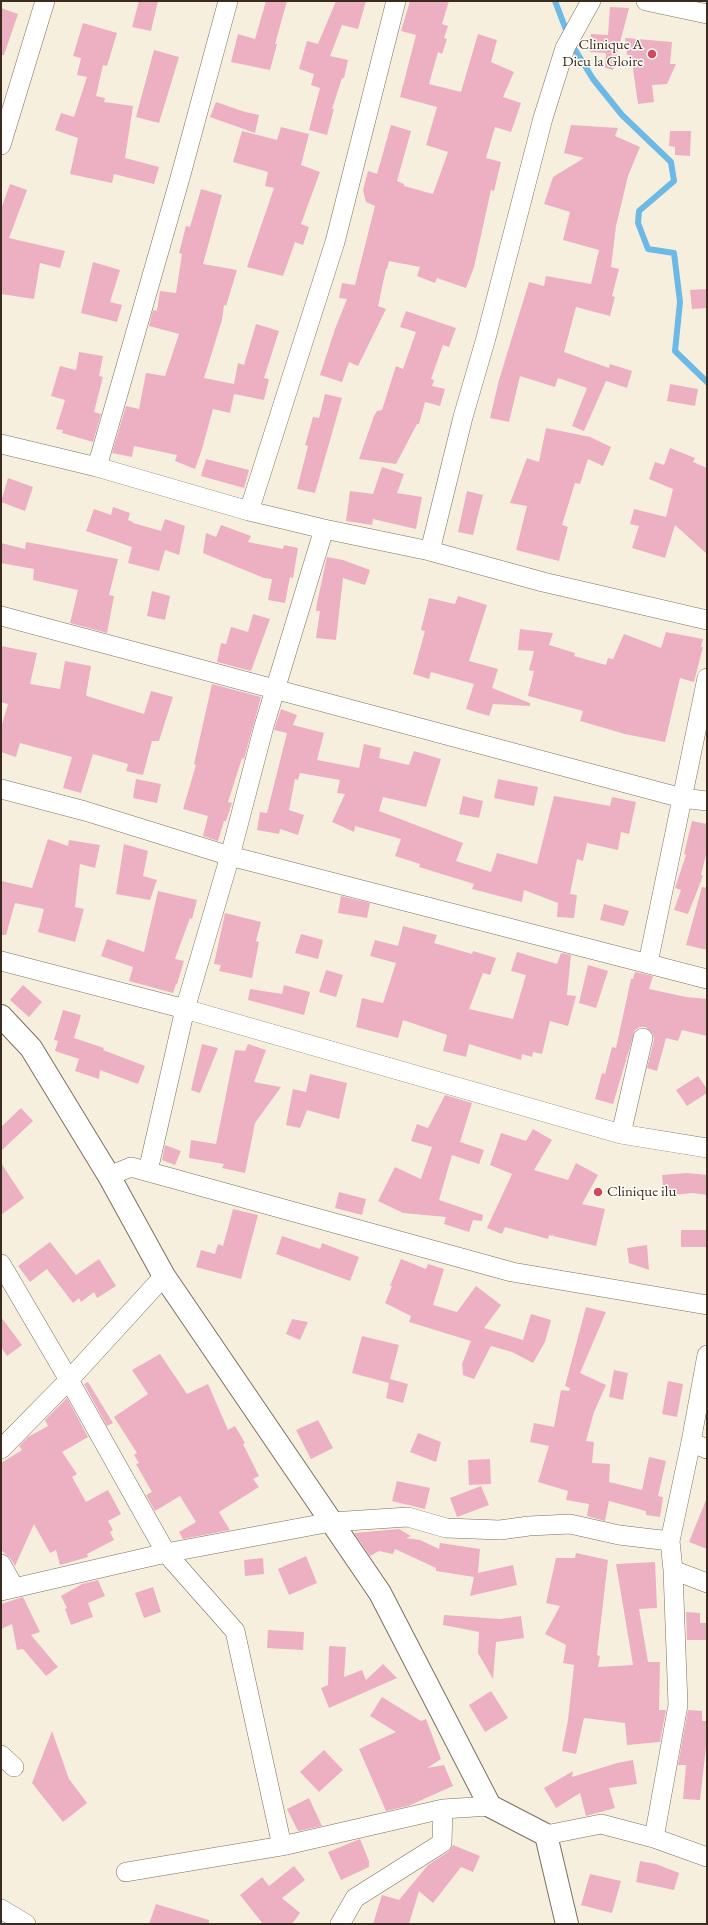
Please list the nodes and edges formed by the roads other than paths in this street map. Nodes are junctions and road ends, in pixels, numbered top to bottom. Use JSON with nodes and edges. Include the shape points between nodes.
{"nodes":[{"id":1,"x":45,"y":1,"type":"edge"},
{"id":2,"x":228,"y":1,"type":"edge"},
{"id":3,"x":396,"y":1,"type":"edge"},
{"id":4,"x":591,"y":1,"type":"edge"},
{"id":5,"x":646,"y":1,"type":"edge"},
{"id":6,"x":707,"y":14,"type":"edge"},
{"id":7,"x":1,"y":145,"type":"edge"},
{"id":8,"x":1,"y":444,"type":"edge"},
{"id":9,"x":97,"y":467,"type":"junction"},
{"id":10,"x":249,"y":511,"type":"junction"},
{"id":11,"x":324,"y":529,"type":"junction"},
{"id":12,"x":430,"y":551,"type":"junction"},
{"id":13,"x":1,"y":616,"type":"edge"},
{"id":14,"x":707,"y":620,"type":"edge"},
{"id":15,"x":707,"y":678,"type":"edge"},
{"id":16,"x":276,"y":690,"type":"junction"},
{"id":17,"x":1,"y":789,"type":"edge"},
{"id":18,"x":682,"y":798,"type":"junction"},
{"id":19,"x":707,"y":800,"type":"edge"},
{"id":20,"x":230,"y":856,"type":"junction"},
{"id":21,"x":1,"y":961,"type":"edge"},
{"id":22,"x":648,"y":963,"type":"junction"},
{"id":23,"x":707,"y":979,"type":"edge"},
{"id":24,"x":184,"y":1009,"type":"junction"},
{"id":25,"x":1,"y":1016,"type":"edge"},
{"id":26,"x":643,"y":1038,"type":"dead end"},
{"id":27,"x":621,"y":1134,"type":"junction"},
{"id":28,"x":707,"y":1148,"type":"edge"},
{"id":29,"x":148,"y":1171,"type":"junction"},
{"id":30,"x":109,"y":1176,"type":"junction"},
{"id":31,"x":1,"y":1264,"type":"edge"},
{"id":32,"x":164,"y":1276,"type":"junction"},
{"id":33,"x":707,"y":1306,"type":"edge"},
{"id":34,"x":707,"y":1355,"type":"edge"},
{"id":35,"x":69,"y":1380,"type":"junction"},
{"id":36,"x":699,"y":1445,"type":"edge"},
{"id":37,"x":1,"y":1449,"type":"edge"},
{"id":38,"x":331,"y":1522,"type":"junction"},
{"id":39,"x":670,"y":1541,"type":"junction"},
{"id":40,"x":166,"y":1553,"type":"junction"},
{"id":41,"x":1,"y":1564,"type":"edge"},
{"id":42,"x":673,"y":1570,"type":"junction"},
{"id":43,"x":707,"y":1582,"type":"edge"},
{"id":44,"x":7,"y":1589,"type":"edge"},
{"id":45,"x":490,"y":1806,"type":"junction"},
{"id":46,"x":443,"y":1809,"type":"junction"},
{"id":47,"x":546,"y":1835,"type":"junction"},
{"id":48,"x":654,"y":1838,"type":"junction"},
{"id":49,"x":282,"y":1846,"type":"junction"},
{"id":50,"x":707,"y":1857,"type":"edge"},
{"id":51,"x":126,"y":1872,"type":"dead end"},
{"id":52,"x":1,"y":1909,"type":"edge"},
{"id":53,"x":26,"y":1924,"type":"edge"},
{"id":54,"x":340,"y":1924,"type":"edge"},
{"id":55,"x":567,"y":1924,"type":"edge"}],
"edges":[{"from":1,"to":7,"type":"street"},
{"from":2,"to":9,"type":"street"},
{"from":3,"to":10,"type":"street","via":[[335,242]]},
{"from":4,"to":12,"type":"street","via":[[569,40],[543,118]]},
{"from":5,"to":6,"type":"street"},
{"from":8,"to":9,"type":"street"},
{"from":9,"to":10,"type":"street"},
{"from":10,"to":11,"type":"street"},
{"from":11,"to":12,"type":"street"},
{"from":11,"to":16,"type":"street"},
{"from":12,"to":14,"type":"street","via":[[543,582]]},
{"from":13,"to":16,"type":"street"},
{"from":15,"to":18,"type":"street"},
{"from":16,"to":18,"type":"street"},
{"from":16,"to":20,"type":"street"},
{"from":17,"to":20,"type":"street"},
{"from":18,"to":19,"type":"street"},
{"from":18,"to":22,"type":"street"},
{"from":20,"to":22,"type":"street"},
{"from":20,"to":24,"type":"street"},
{"from":21,"to":24,"type":"street"},
{"from":22,"to":23,"type":"street"},
{"from":24,"to":27,"type":"street"},
{"from":24,"to":29,"type":"street"},
{"from":25,"to":30,"type":"street","via":[[30,1048]]},
{"from":26,"to":27,"type":"street"},
{"from":27,"to":28,"type":"street"},
{"from":29,"to":30,"type":"street","via":[[132,1167]]},
{"from":29,"to":33,"type":"street","via":[[512,1272]]},
{"from":30,"to":32,"type":"street"},
{"from":31,"to":35,"type":"street"},
{"from":32,"to":35,"type":"street"},
{"from":32,"to":38,"type":"street"},
{"from":34,"to":36,"type":"street"},
{"from":35,"to":37,"type":"street"},
{"from":35,"to":40,"type":"street"},
{"from":36,"to":39,"type":"street"},
{"from":38,"to":39,"type":"street","via":[[408,1517],[446,1528],[500,1530],[570,1524],[619,1535]]},
{"from":38,"to":40,"type":"street"},
{"from":38,"to":45,"type":"street","via":[[380,1593]]},
{"from":39,"to":42,"type":"street"},
{"from":40,"to":44,"type":"street"},
{"from":40,"to":49,"type":"street","via":[[235,1631]]},
{"from":41,"to":44,"type":"street"},
{"from":42,"to":43,"type":"street"},
{"from":42,"to":48,"type":"street","via":[[678,1705]]},
{"from":45,"to":46,"type":"street"},
{"from":45,"to":47,"type":"street"},
{"from":46,"to":49,"type":"street"},
{"from":46,"to":54,"type":"street","via":[[442,1843],[355,1898]]},
{"from":47,"to":48,"type":"street","via":[[601,1824]]},
{"from":47,"to":55,"type":"street"},
{"from":48,"to":50,"type":"street"},
{"from":49,"to":51,"type":"street"},
{"from":52,"to":53,"type":"street"}]}
